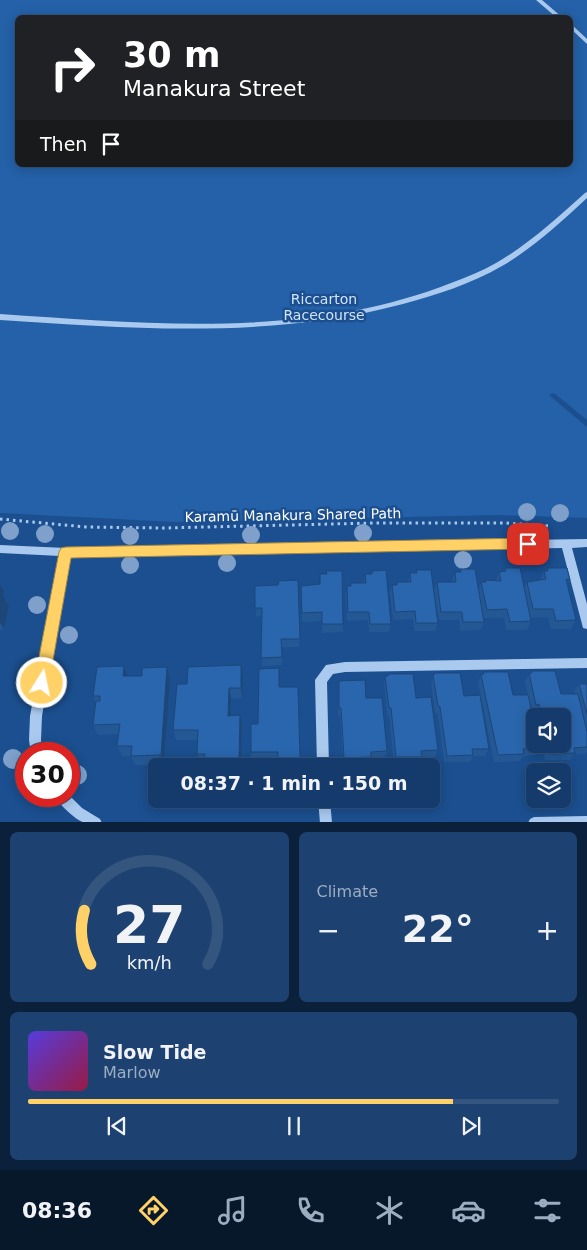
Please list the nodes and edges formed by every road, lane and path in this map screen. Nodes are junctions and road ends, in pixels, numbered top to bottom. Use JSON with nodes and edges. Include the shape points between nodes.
{"nodes":[{"id":1,"x":539,"y":0,"type":"edge"},
{"id":2,"x":557,"y":15,"type":"edge"},
{"id":3,"x":573,"y":28,"type":"edge"},
{"id":4,"x":587,"y":42,"type":"edge"},
{"id":5,"x":587,"y":194,"type":"edge"},
{"id":6,"x":0,"y":318,"type":"edge"},
{"id":7,"x":0,"y":519,"type":"edge"},
{"id":8,"x":557,"y":527,"type":"dead end"},
{"id":9,"x":566,"y":543,"type":"junction"},
{"id":10,"x":587,"y":543,"type":"edge"},
{"id":11,"x":0,"y":549,"type":"edge"},
{"id":12,"x":66,"y":552,"type":"junction"},
{"id":13,"x":587,"y":624,"type":"edge"},
{"id":14,"x":587,"y":663,"type":"edge"},
{"id":15,"x":35,"y":742,"type":"edge"},
{"id":16,"x":323,"y":758,"type":"edge"},
{"id":17,"x":73,"y":807,"type":"edge"},
{"id":18,"x":325,"y":808,"type":"edge"},
{"id":19,"x":96,"y":822,"type":"edge"},
{"id":20,"x":326,"y":822,"type":"edge"},
{"id":21,"x":534,"y":822,"type":"edge"},
{"id":22,"x":587,"y":822,"type":"edge"}],
"edges":[{"from":1,"to":2,"type":"street"},
{"from":3,"to":4,"type":"street"},
{"from":5,"to":6,"type":"street","via":[[542,236],[486,272],[407,302],[304,322],[150,327]]},
{"from":7,"to":8,"type":"path","name":"Karamū Manakura Shared Path","via":[[86,527],[374,523],[505,523]]},
{"from":9,"to":10,"type":"street"},
{"from":9,"to":12,"type":"street"},
{"from":9,"to":13,"type":"street"},
{"from":11,"to":12,"type":"street"},
{"from":12,"to":15,"type":"street","via":[[36,716]]},
{"from":14,"to":16,"type":"street","via":[[345,667],[330,670],[320,680]]},
{"from":17,"to":19,"type":"street"},
{"from":18,"to":20,"type":"street"},
{"from":21,"to":22,"type":"street"}]}
